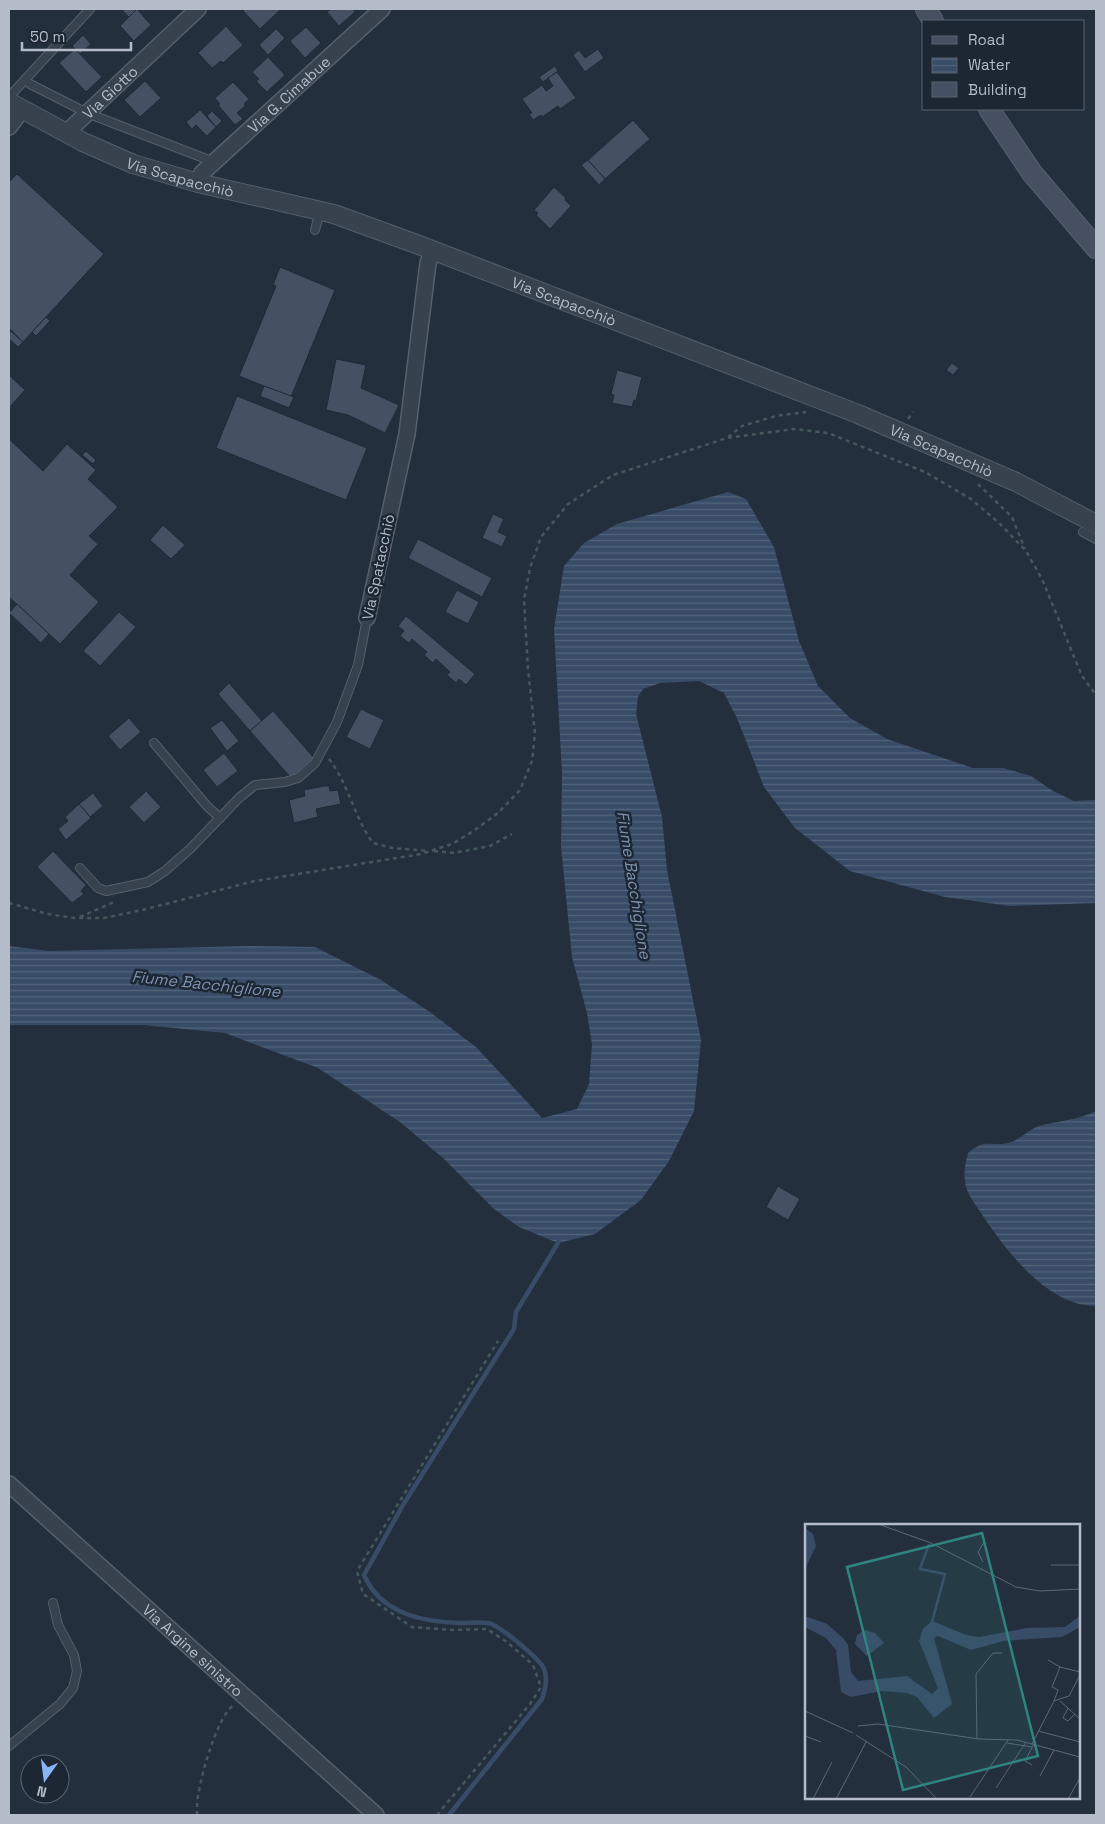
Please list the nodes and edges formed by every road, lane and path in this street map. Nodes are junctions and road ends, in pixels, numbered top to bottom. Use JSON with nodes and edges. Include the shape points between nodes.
{"nodes":[{"id":1,"x":90,"y":9,"type":"edge"},
{"id":2,"x":198,"y":9,"type":"edge"},
{"id":3,"x":382,"y":9,"type":"edge"},
{"id":4,"x":926,"y":9,"type":"edge"},
{"id":5,"x":932,"y":20,"type":"edge"},
{"id":6,"x":30,"y":84,"type":"dead end"},
{"id":7,"x":9,"y":97,"type":"edge"},
{"id":8,"x":16,"y":105,"type":"edge"},
{"id":9,"x":990,"y":110,"type":"edge"},
{"id":10,"x":87,"y":113,"type":"junction"},
{"id":11,"x":9,"y":127,"type":"edge"},
{"id":12,"x":66,"y":133,"type":"junction"},
{"id":13,"x":214,"y":162,"type":"junction"},
{"id":14,"x":198,"y":183,"type":"junction"},
{"id":15,"x":320,"y":211,"type":"junction"},
{"id":16,"x":315,"y":230,"type":"dead end"},
{"id":17,"x":1096,"y":248,"type":"edge"},
{"id":18,"x":432,"y":250,"type":"junction"},
{"id":19,"x":809,"y":412,"type":"dead end"},
{"id":20,"x":727,"y":438,"type":"junction"},
{"id":21,"x":978,"y":484,"type":"dead end"},
{"id":22,"x":1090,"y":528,"type":"edge"},
{"id":23,"x":1096,"y":539,"type":"edge"},
{"id":24,"x":1026,"y":551,"type":"junction"},
{"id":25,"x":367,"y":618,"type":"joint"},
{"id":26,"x":1096,"y":695,"type":"edge"},
{"id":27,"x":154,"y":743,"type":"dead end"},
{"id":28,"x":323,"y":750,"type":"junction"},
{"id":29,"x":220,"y":818,"type":"junction"},
{"id":30,"x":512,"y":834,"type":"dead end"},
{"id":31,"x":431,"y":851,"type":"junction"},
{"id":32,"x":80,"y":868,"type":"dead end"},
{"id":33,"x":9,"y":903,"type":"edge"},
{"id":34,"x":498,"y":1341,"type":"dead end"},
{"id":35,"x":9,"y":1484,"type":"edge"},
{"id":36,"x":53,"y":1603,"type":"dead end"},
{"id":37,"x":246,"y":1697,"type":"junction"},
{"id":38,"x":9,"y":1746,"type":"edge"},
{"id":39,"x":197,"y":1815,"type":"edge"},
{"id":40,"x":376,"y":1815,"type":"edge"},
{"id":41,"x":437,"y":1815,"type":"edge"}],
"edges":[{"from":1,"to":7,"type":"lane"},
{"from":2,"to":10,"type":"street","name":"Via Giotto"},
{"from":3,"to":13,"type":"street","name":"Via G. Cimabue"},
{"from":4,"to":5,"type":"main road"},
{"from":6,"to":10,"type":"lane"},
{"from":8,"to":11,"type":"street","name":"Via Scapacchiò"},
{"from":8,"to":12,"type":"street","name":"Via Scapacchiò"},
{"from":9,"to":17,"type":"main road","via":[[1032,173]]},
{"from":10,"to":12,"type":"street","name":"Via Giotto"},
{"from":10,"to":13,"type":"lane"},
{"from":12,"to":14,"type":"street","name":"Via Scapacchiò","via":[[133,164]]},
{"from":13,"to":14,"type":"street","name":"Via G. Cimabue","via":[[202,172]]},
{"from":14,"to":15,"type":"street","name":"Via Scapacchiò"},
{"from":15,"to":16,"type":"lane"},
{"from":15,"to":18,"type":"street","name":"Via Scapacchiò"},
{"from":18,"to":22,"type":"street","name":"Via Scapacchiò","via":[[882,424],[1016,482]]},
{"from":18,"to":25,"type":"street","name":"Via Spatacchiò","via":[[407,434]]},
{"from":19,"to":20,"type":"path","via":[[776,416],[742,426]]},
{"from":20,"to":24,"type":"path","via":[[794,429],[828,433],[874,450],[924,472],[971,499]]},
{"from":20,"to":31,"type":"path","via":[[613,475],[568,504],[541,537],[530,568],[524,600],[535,733],[532,761],[520,790],[498,813],[452,844]]},
{"from":21,"to":24,"type":"path","via":[[1012,517]]},
{"from":22,"to":23,"type":"lane"},
{"from":24,"to":26,"type":"path","via":[[1042,579],[1082,676]]},
{"from":25,"to":28,"type":"lane","name":"Via Spatacchiò","via":[[358,666]]},
{"from":27,"to":29,"type":"lane"},
{"from":28,"to":29,"type":"lane","name":"Via Spatacchiò","via":[[315,763],[298,778],[255,785]]},
{"from":28,"to":31,"type":"path","via":[[339,772],[356,816],[373,843]]},
{"from":29,"to":32,"type":"lane","name":"Via Spatacchiò","via":[[192,848],[148,882],[106,891],[98,888]]},
{"from":30,"to":31,"type":"path","via":[[490,846],[454,853]]},
{"from":31,"to":33,"type":"path","via":[[255,881],[104,918],[48,914]]},
{"from":34,"to":41,"type":"path","via":[[357,1571],[363,1594],[412,1627],[487,1629],[533,1664],[541,1687]]},
{"from":35,"to":37,"type":"street","name":"Via Argine sinistro"},
{"from":36,"to":38,"type":"lane","via":[[58,1625],[74,1655],[77,1671],[73,1688],[60,1704]]},
{"from":37,"to":39,"type":"path","via":[[229,1708],[217,1730],[198,1792]]},
{"from":37,"to":40,"type":"street","name":"Via Argine sinistro"}]}
